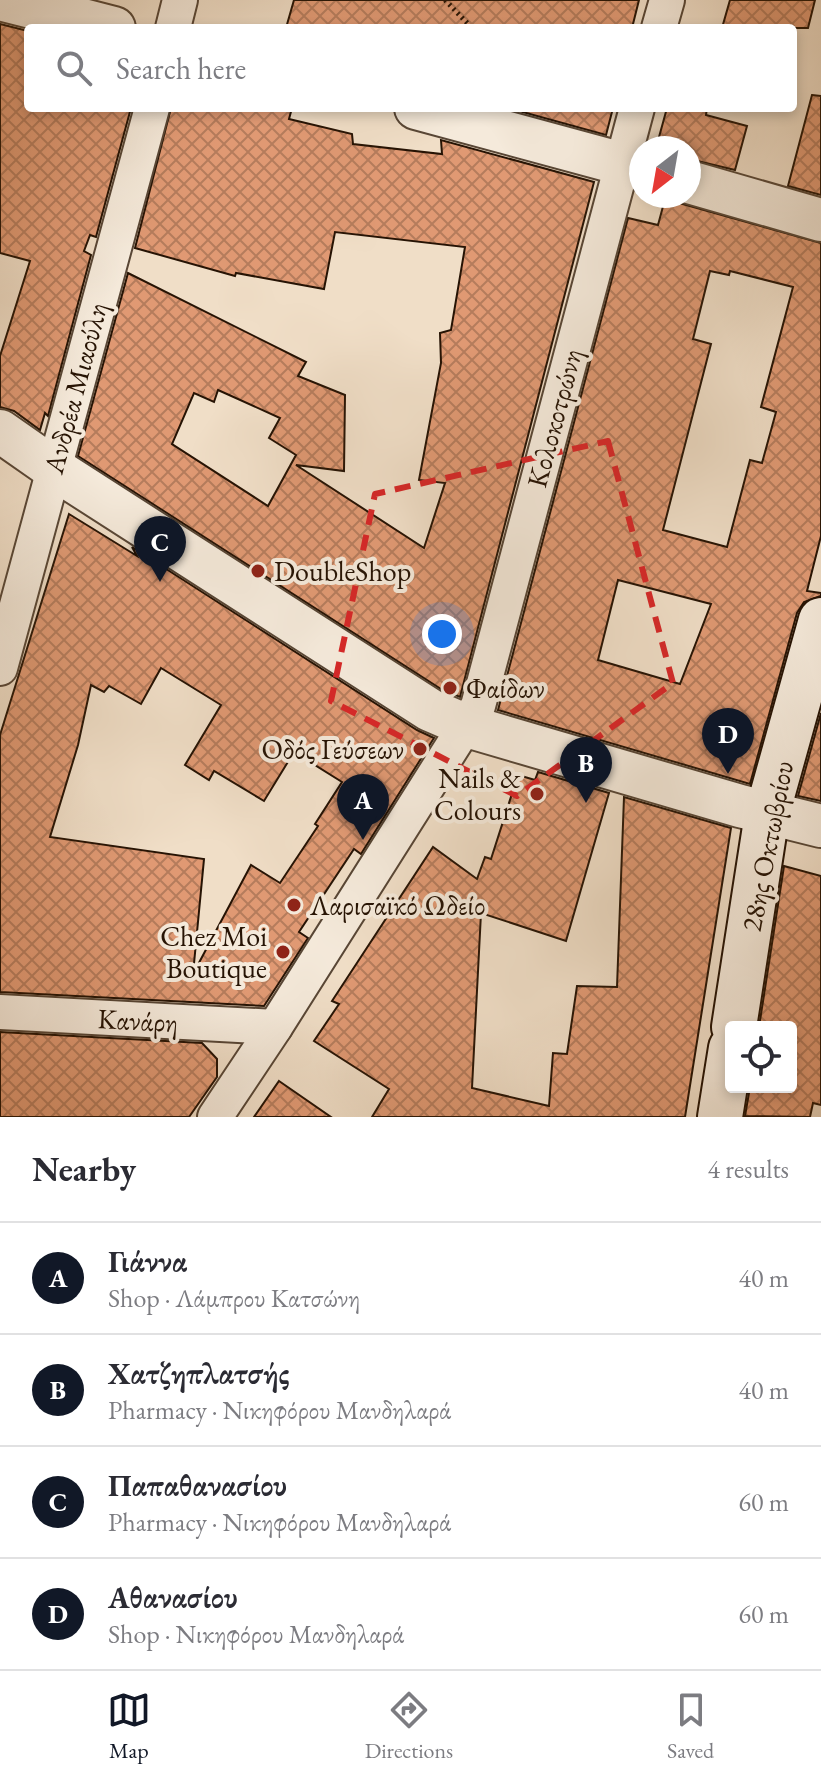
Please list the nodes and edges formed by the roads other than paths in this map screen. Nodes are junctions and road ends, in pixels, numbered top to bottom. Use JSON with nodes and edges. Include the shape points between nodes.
{"nodes":[{"id":1,"x":4,"y":0,"type":"edge"},
{"id":2,"x":180,"y":0,"type":"edge"},
{"id":3,"x":667,"y":0,"type":"edge"},
{"id":4,"x":98,"y":24,"type":"edge"},
{"id":5,"x":174,"y":24,"type":"edge"},
{"id":6,"x":660,"y":24,"type":"edge"},
{"id":7,"x":151,"y":112,"type":"edge"},
{"id":8,"x":431,"y":112,"type":"edge"},
{"id":9,"x":637,"y":112,"type":"edge"},
{"id":10,"x":634,"y":136,"type":"edge"},
{"id":11,"x":629,"y":165,"type":"edge"},
{"id":12,"x":629,"y":173,"type":"edge"},
{"id":13,"x":701,"y":185,"type":"edge"},
{"id":14,"x":821,"y":220,"type":"edge"},
{"id":15,"x":0,"y":431,"type":"edge"},
{"id":16,"x":53,"y":468,"type":"junction"},
{"id":17,"x":821,"y":620,"type":"edge"},
{"id":18,"x":0,"y":668,"type":"edge"},
{"id":19,"x":467,"y":726,"type":"junction"},
{"id":20,"x":767,"y":814,"type":"junction"},
{"id":21,"x":821,"y":826,"type":"edge"},
{"id":22,"x":0,"y":1012,"type":"edge"},
{"id":23,"x":735,"y":1021,"type":"edge"},
{"id":24,"x":275,"y":1027,"type":"junction"},
{"id":25,"x":725,"y":1086,"type":"edge"},
{"id":26,"x":215,"y":1117,"type":"edge"},
{"id":27,"x":720,"y":1117,"type":"edge"}],
"edges":[{"from":1,"to":4,"type":"street"},
{"from":2,"to":5,"type":"street"},
{"from":3,"to":6,"type":"street"},
{"from":7,"to":16,"type":"street","name":"Ανδρέα Μιαούλη"},
{"from":8,"to":11,"type":"street"},
{"from":9,"to":10,"type":"street","name":"Κολοκοτρώνη"},
{"from":12,"to":19,"type":"street","name":"Κολοκοτρώνη","via":[[478,706]]},
{"from":13,"to":14,"type":"street"},
{"from":15,"to":16,"type":"street"},
{"from":16,"to":18,"type":"street","name":"Ανδρέα Μιαούλη"},
{"from":16,"to":19,"type":"street","via":[[430,710]]},
{"from":17,"to":20,"type":"main road","name":"28ης Οκτωβρίου"},
{"from":19,"to":20,"type":"street"},
{"from":19,"to":24,"type":"street","name":"Κολοκοτρώνη"},
{"from":20,"to":21,"type":"street"},
{"from":20,"to":23,"type":"main road","name":"28ης Οκτωβρίου"},
{"from":22,"to":24,"type":"street","name":"Κανάρη"},
{"from":24,"to":26,"type":"street","name":"Κολοκοτρώνη"},
{"from":25,"to":27,"type":"main road"}]}
